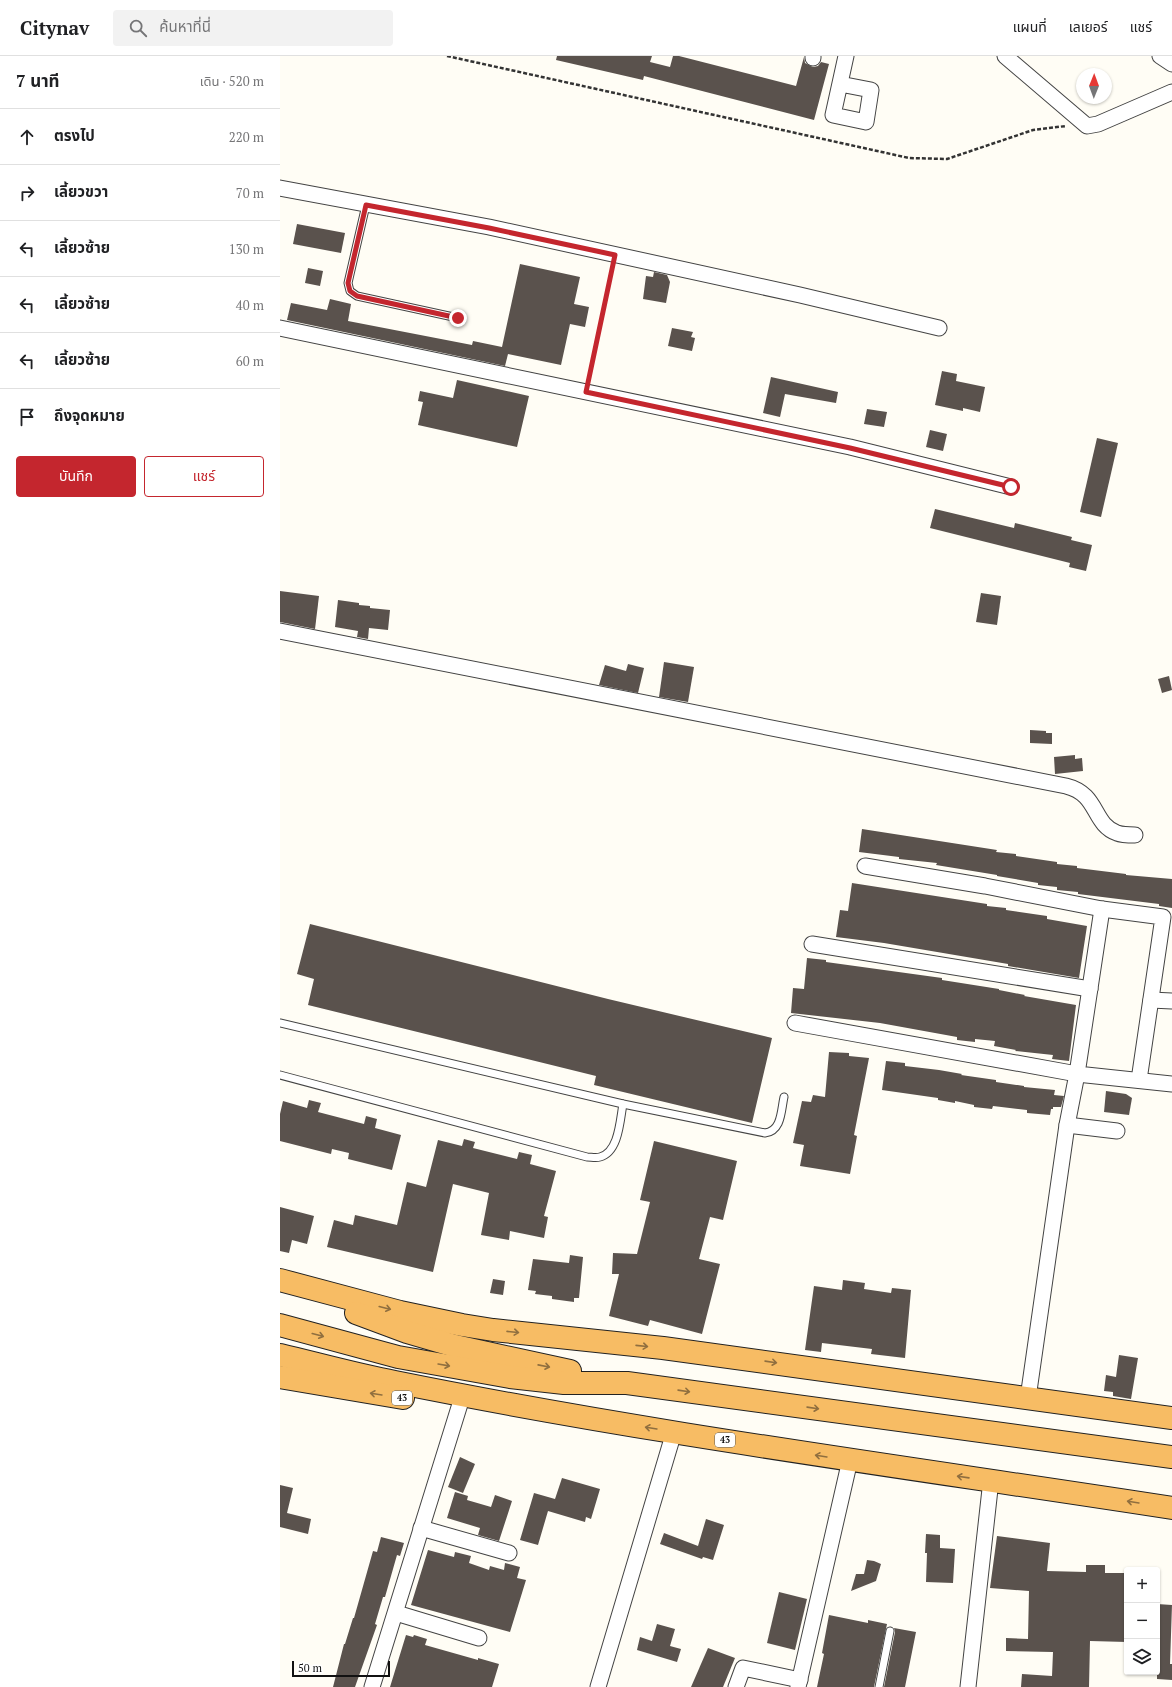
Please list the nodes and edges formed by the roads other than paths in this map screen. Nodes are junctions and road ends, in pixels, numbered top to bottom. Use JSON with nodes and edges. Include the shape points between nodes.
{"nodes":[{"id":1,"x":846,"y":56,"type":"edge"},
{"id":2,"x":1005,"y":56,"type":"edge"},
{"id":3,"x":1160,"y":56,"type":"edge"},
{"id":4,"x":1172,"y":64,"type":"edge"},
{"id":5,"x":840,"y":84,"type":"dead end"},
{"id":6,"x":1172,"y":92,"type":"edge"},
{"id":7,"x":280,"y":188,"type":"edge"},
{"id":8,"x":366,"y":205,"type":"junction"},
{"id":9,"x":458,"y":318,"type":"dead end"},
{"id":10,"x":280,"y":328,"type":"edge"},
{"id":11,"x":938,"y":328,"type":"dead end"},
{"id":12,"x":1011,"y":487,"type":"dead end"},
{"id":13,"x":280,"y":631,"type":"edge"},
{"id":14,"x":1135,"y":835,"type":"dead end"},
{"id":15,"x":865,"y":866,"type":"dead end"},
{"id":16,"x":1102,"y":909,"type":"junction"},
{"id":17,"x":1168,"y":917,"type":"edge"},
{"id":18,"x":812,"y":944,"type":"dead end"},
{"id":19,"x":1090,"y":989,"type":"junction"},
{"id":20,"x":1151,"y":1000,"type":"junction"},
{"id":21,"x":1172,"y":1001,"type":"edge"},
{"id":22,"x":280,"y":1023,"type":"edge"},
{"id":23,"x":795,"y":1023,"type":"dead end"},
{"id":24,"x":1076,"y":1074,"type":"junction"},
{"id":25,"x":280,"y":1075,"type":"edge"},
{"id":26,"x":1139,"y":1080,"type":"junction"},
{"id":27,"x":1172,"y":1084,"type":"edge"},
{"id":28,"x":784,"y":1097,"type":"dead end"},
{"id":29,"x":623,"y":1104,"type":"junction"},
{"id":30,"x":1067,"y":1125,"type":"junction"},
{"id":31,"x":1117,"y":1132,"type":"dead end"},
{"id":32,"x":280,"y":1280,"type":"edge"},
{"id":33,"x":280,"y":1285,"type":"edge"},
{"id":34,"x":280,"y":1325,"type":"edge"},
{"id":35,"x":280,"y":1355,"type":"edge"},
{"id":36,"x":280,"y":1377,"type":"edge"},
{"id":37,"x":627,"y":1383,"type":"junction"},
{"id":38,"x":1028,"y":1398,"type":"junction"},
{"id":39,"x":460,"y":1404,"type":"junction"},
{"id":40,"x":526,"y":1408,"type":"junction"},
{"id":41,"x":1172,"y":1418,"type":"edge"},
{"id":42,"x":674,"y":1432,"type":"junction"},
{"id":43,"x":1172,"y":1457,"type":"edge"},
{"id":44,"x":850,"y":1460,"type":"junction"},
{"id":45,"x":991,"y":1480,"type":"junction"},
{"id":46,"x":1172,"y":1508,"type":"edge"},
{"id":47,"x":421,"y":1528,"type":"junction"},
{"id":48,"x":509,"y":1553,"type":"dead end"},
{"id":49,"x":396,"y":1613,"type":"junction"},
{"id":50,"x":890,"y":1631,"type":"dead end"},
{"id":51,"x":478,"y":1638,"type":"dead end"},
{"id":52,"x":799,"y":1683,"type":"edge"},
{"id":53,"x":372,"y":1687,"type":"edge"},
{"id":54,"x":598,"y":1687,"type":"edge"},
{"id":55,"x":736,"y":1687,"type":"edge"},
{"id":56,"x":879,"y":1687,"type":"edge"},
{"id":57,"x":968,"y":1687,"type":"edge"}],
"edges":[{"from":1,"to":5,"type":"street"},
{"from":2,"to":6,"type":"street","via":[[1087,126],[1098,124]]},
{"from":3,"to":4,"type":"street"},
{"from":7,"to":8,"type":"street"},
{"from":8,"to":9,"type":"lane","via":[[348,283],[350,291],[357,296]]},
{"from":8,"to":11,"type":"street","via":[[615,255]]},
{"from":10,"to":12,"type":"street","via":[[850,448]]},
{"from":13,"to":14,"type":"street","via":[[1066,786],[1085,795],[1112,831]]},
{"from":15,"to":16,"type":"street"},
{"from":16,"to":17,"type":"street"},
{"from":16,"to":19,"type":"street"},
{"from":17,"to":20,"type":"street"},
{"from":18,"to":19,"type":"street"},
{"from":19,"to":24,"type":"street"},
{"from":20,"to":21,"type":"street"},
{"from":20,"to":26,"type":"street"},
{"from":22,"to":29,"type":"lane"},
{"from":23,"to":24,"type":"street"},
{"from":24,"to":26,"type":"street"},
{"from":24,"to":30,"type":"street"},
{"from":25,"to":29,"type":"lane","via":[[587,1157],[600,1157],[610,1152],[615,1143]]},
{"from":26,"to":27,"type":"street"},
{"from":28,"to":29,"type":"lane","via":[[778,1126],[773,1131],[765,1133]]},
{"from":30,"to":31,"type":"street"},
{"from":30,"to":38,"type":"street"},
{"from":32,"to":38,"type":"highway","one_way":true,"via":[[393,1310],[462,1325],[663,1348]]},
{"from":33,"to":37,"type":"highway","one_way":true,"via":[[407,1332],[448,1344]]},
{"from":34,"to":37,"type":"highway","one_way":true,"via":[[398,1357],[510,1377],[564,1383]]},
{"from":35,"to":40,"type":"highway","number":"43","via":[[392,1382]]},
{"from":39,"to":36,"type":"highway","number":"43","one_way":true,"via":[[407,1399]]},
{"from":37,"to":43,"type":"highway","one_way":true},
{"from":38,"to":41,"type":"highway"},
{"from":39,"to":40,"type":"highway","number":"43"},
{"from":39,"to":47,"type":"street"},
{"from":42,"to":40,"type":"highway","number":"43","one_way":true},
{"from":44,"to":42,"type":"highway","number":"43","one_way":true},
{"from":42,"to":54,"type":"street"},
{"from":45,"to":44,"type":"highway","number":"43","one_way":true},
{"from":44,"to":52,"type":"street"},
{"from":46,"to":45,"type":"highway","number":"43","one_way":true},
{"from":45,"to":57,"type":"street"},
{"from":47,"to":48,"type":"street"},
{"from":47,"to":49,"type":"street"},
{"from":49,"to":51,"type":"street"},
{"from":49,"to":53,"type":"street"},
{"from":50,"to":56,"type":"lane"},
{"from":52,"to":55,"type":"street","via":[[743,1668]]}]}
